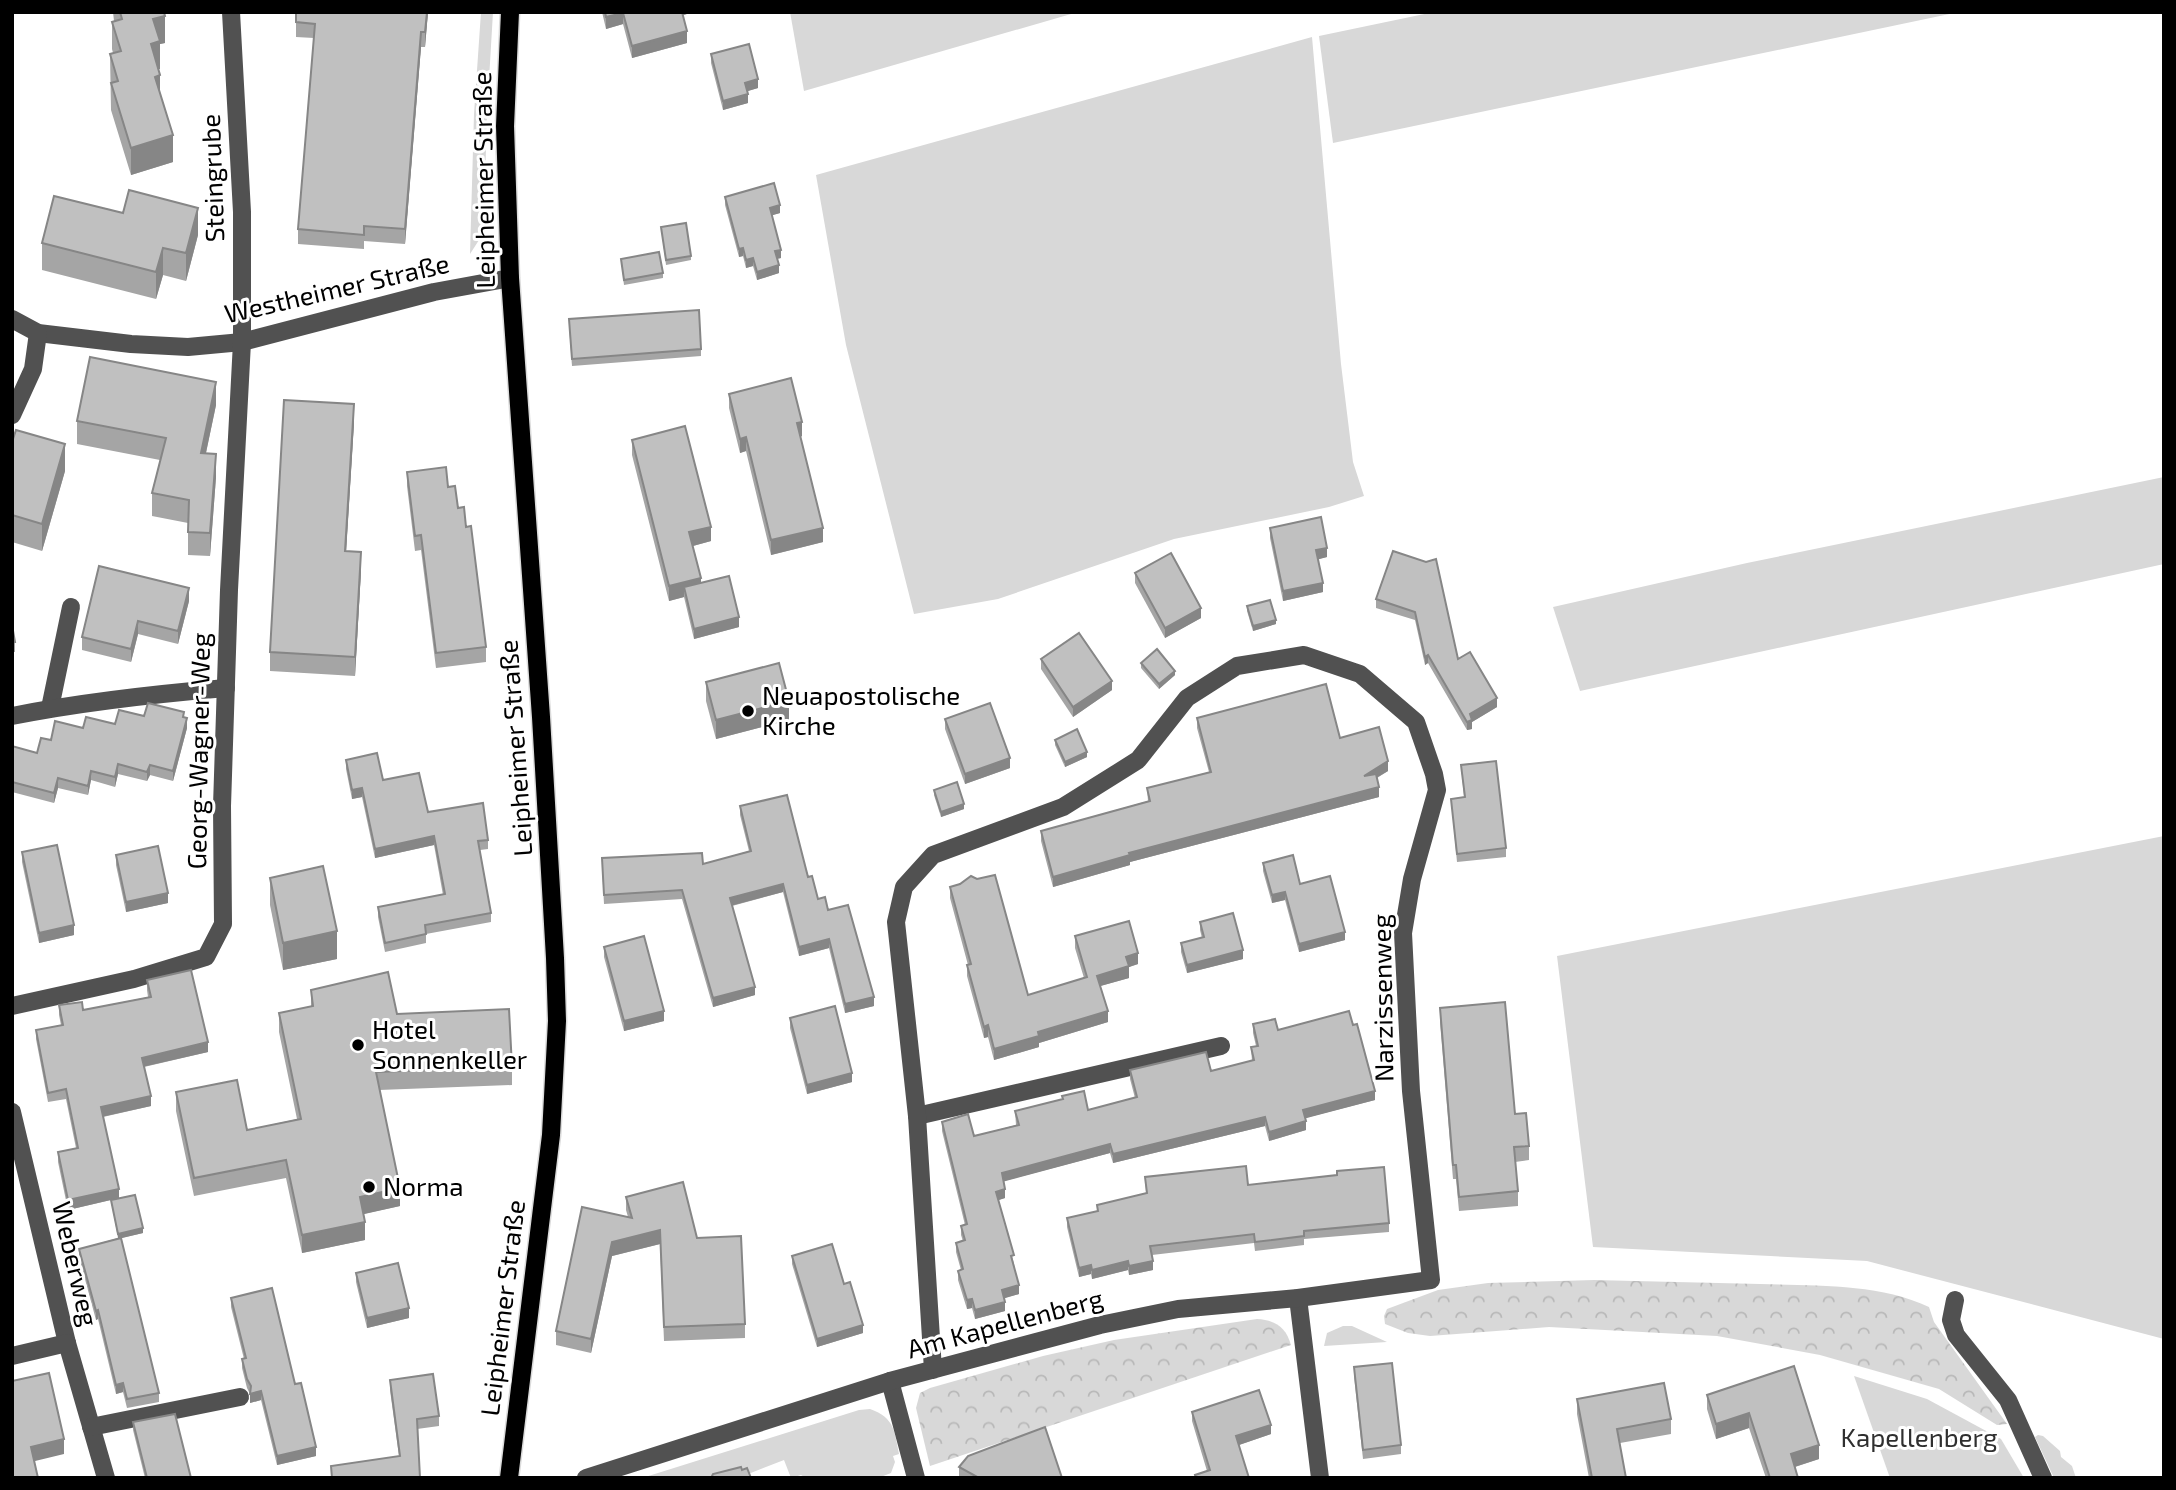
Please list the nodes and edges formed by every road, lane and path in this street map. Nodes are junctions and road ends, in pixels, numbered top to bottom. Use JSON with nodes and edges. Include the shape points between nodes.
{"nodes":[{"id":1,"x":231,"y":12,"type":"edge"},
{"id":2,"x":510,"y":12,"type":"edge"},
{"id":3,"x":510,"y":278,"type":"junction"},
{"id":4,"x":12,"y":319,"type":"edge"},
{"id":5,"x":38,"y":333,"type":"junction"},
{"id":6,"x":242,"y":342,"type":"junction"},
{"id":7,"x":12,"y":415,"type":"edge"},
{"id":8,"x":71,"y":607,"type":"dead end"},
{"id":9,"x":226,"y":688,"type":"junction"},
{"id":10,"x":50,"y":708,"type":"junction"},
{"id":11,"x":12,"y":716,"type":"edge"},
{"id":12,"x":12,"y":1006,"type":"edge"},
{"id":13,"x":1221,"y":1045,"type":"dead end"},
{"id":14,"x":12,"y":1112,"type":"edge"},
{"id":15,"x":917,"y":1116,"type":"junction"},
{"id":16,"x":1431,"y":1280,"type":"joint"},
{"id":17,"x":1298,"y":1297,"type":"junction"},
{"id":18,"x":1955,"y":1300,"type":"dead end"},
{"id":19,"x":67,"y":1343,"type":"junction"},
{"id":20,"x":12,"y":1356,"type":"edge"},
{"id":21,"x":933,"y":1370,"type":"junction"},
{"id":22,"x":890,"y":1381,"type":"junction"},
{"id":23,"x":240,"y":1397,"type":"dead end"},
{"id":24,"x":91,"y":1427,"type":"junction"},
{"id":25,"x":606,"y":1474,"type":"edge"},
{"id":26,"x":106,"y":1478,"type":"edge"},
{"id":27,"x":509,"y":1478,"type":"edge"},
{"id":28,"x":586,"y":1478,"type":"edge"},
{"id":29,"x":916,"y":1478,"type":"edge"},
{"id":30,"x":1320,"y":1478,"type":"edge"},
{"id":31,"x":2043,"y":1478,"type":"edge"}],
"edges":[{"from":1,"to":6,"type":"street","name":"Steingrube","via":[[242,212]]},
{"from":2,"to":3,"type":"main road","name":"Leipheimer Straße","via":[[505,126]]},
{"from":3,"to":6,"type":"street","name":"Westheimer Straße","via":[[434,292]]},
{"from":3,"to":27,"type":"main road","name":"Leipheimer Straße","via":[[557,1021],[551,1135]]},
{"from":4,"to":5,"type":"street","name":"Westheimer Straße"},
{"from":5,"to":6,"type":"street","name":"Westheimer Straße","via":[[176,346]]},
{"from":5,"to":7,"type":"street","via":[[33,369]]},
{"from":6,"to":9,"type":"street","name":"Georg-Wagner-Weg"},
{"from":8,"to":10,"type":"street"},
{"from":9,"to":10,"type":"street"},
{"from":9,"to":12,"type":"street","name":"Georg-Wagner-Weg","via":[[223,924],[206,957],[134,979]]},
{"from":10,"to":11,"type":"street"},
{"from":13,"to":15,"type":"street"},
{"from":14,"to":19,"type":"street","name":"Weberweg"},
{"from":15,"to":16,"type":"street","name":"Narzissenweg","via":[[896,922],[904,887],[933,855],[1063,807],[1138,760],[1187,698],[1237,666],[1304,655],[1360,674],[1416,722],[1434,774],[1437,790],[1412,879],[1403,933],[1411,1091]]},
{"from":15,"to":21,"type":"street","name":"Narzissenweg"},
{"from":16,"to":17,"type":"street","name":"Am Kapellenberg"},
{"from":17,"to":21,"type":"street","name":"Am Kapellenberg","via":[[1178,1309]]},
{"from":17,"to":30,"type":"street"},
{"from":18,"to":31,"type":"street","via":[[1951,1320],[1956,1335],[2008,1400]]},
{"from":19,"to":20,"type":"street"},
{"from":19,"to":24,"type":"street","name":"Weberweg"},
{"from":21,"to":22,"type":"street","name":"Am Kapellenberg"},
{"from":22,"to":25,"type":"street","name":"Am Kapellenberg"},
{"from":22,"to":29,"type":"street"},
{"from":23,"to":24,"type":"street"},
{"from":24,"to":26,"type":"street","name":"Weberweg"},
{"from":25,"to":28,"type":"street","name":"Am Kapellenberg"}]}
